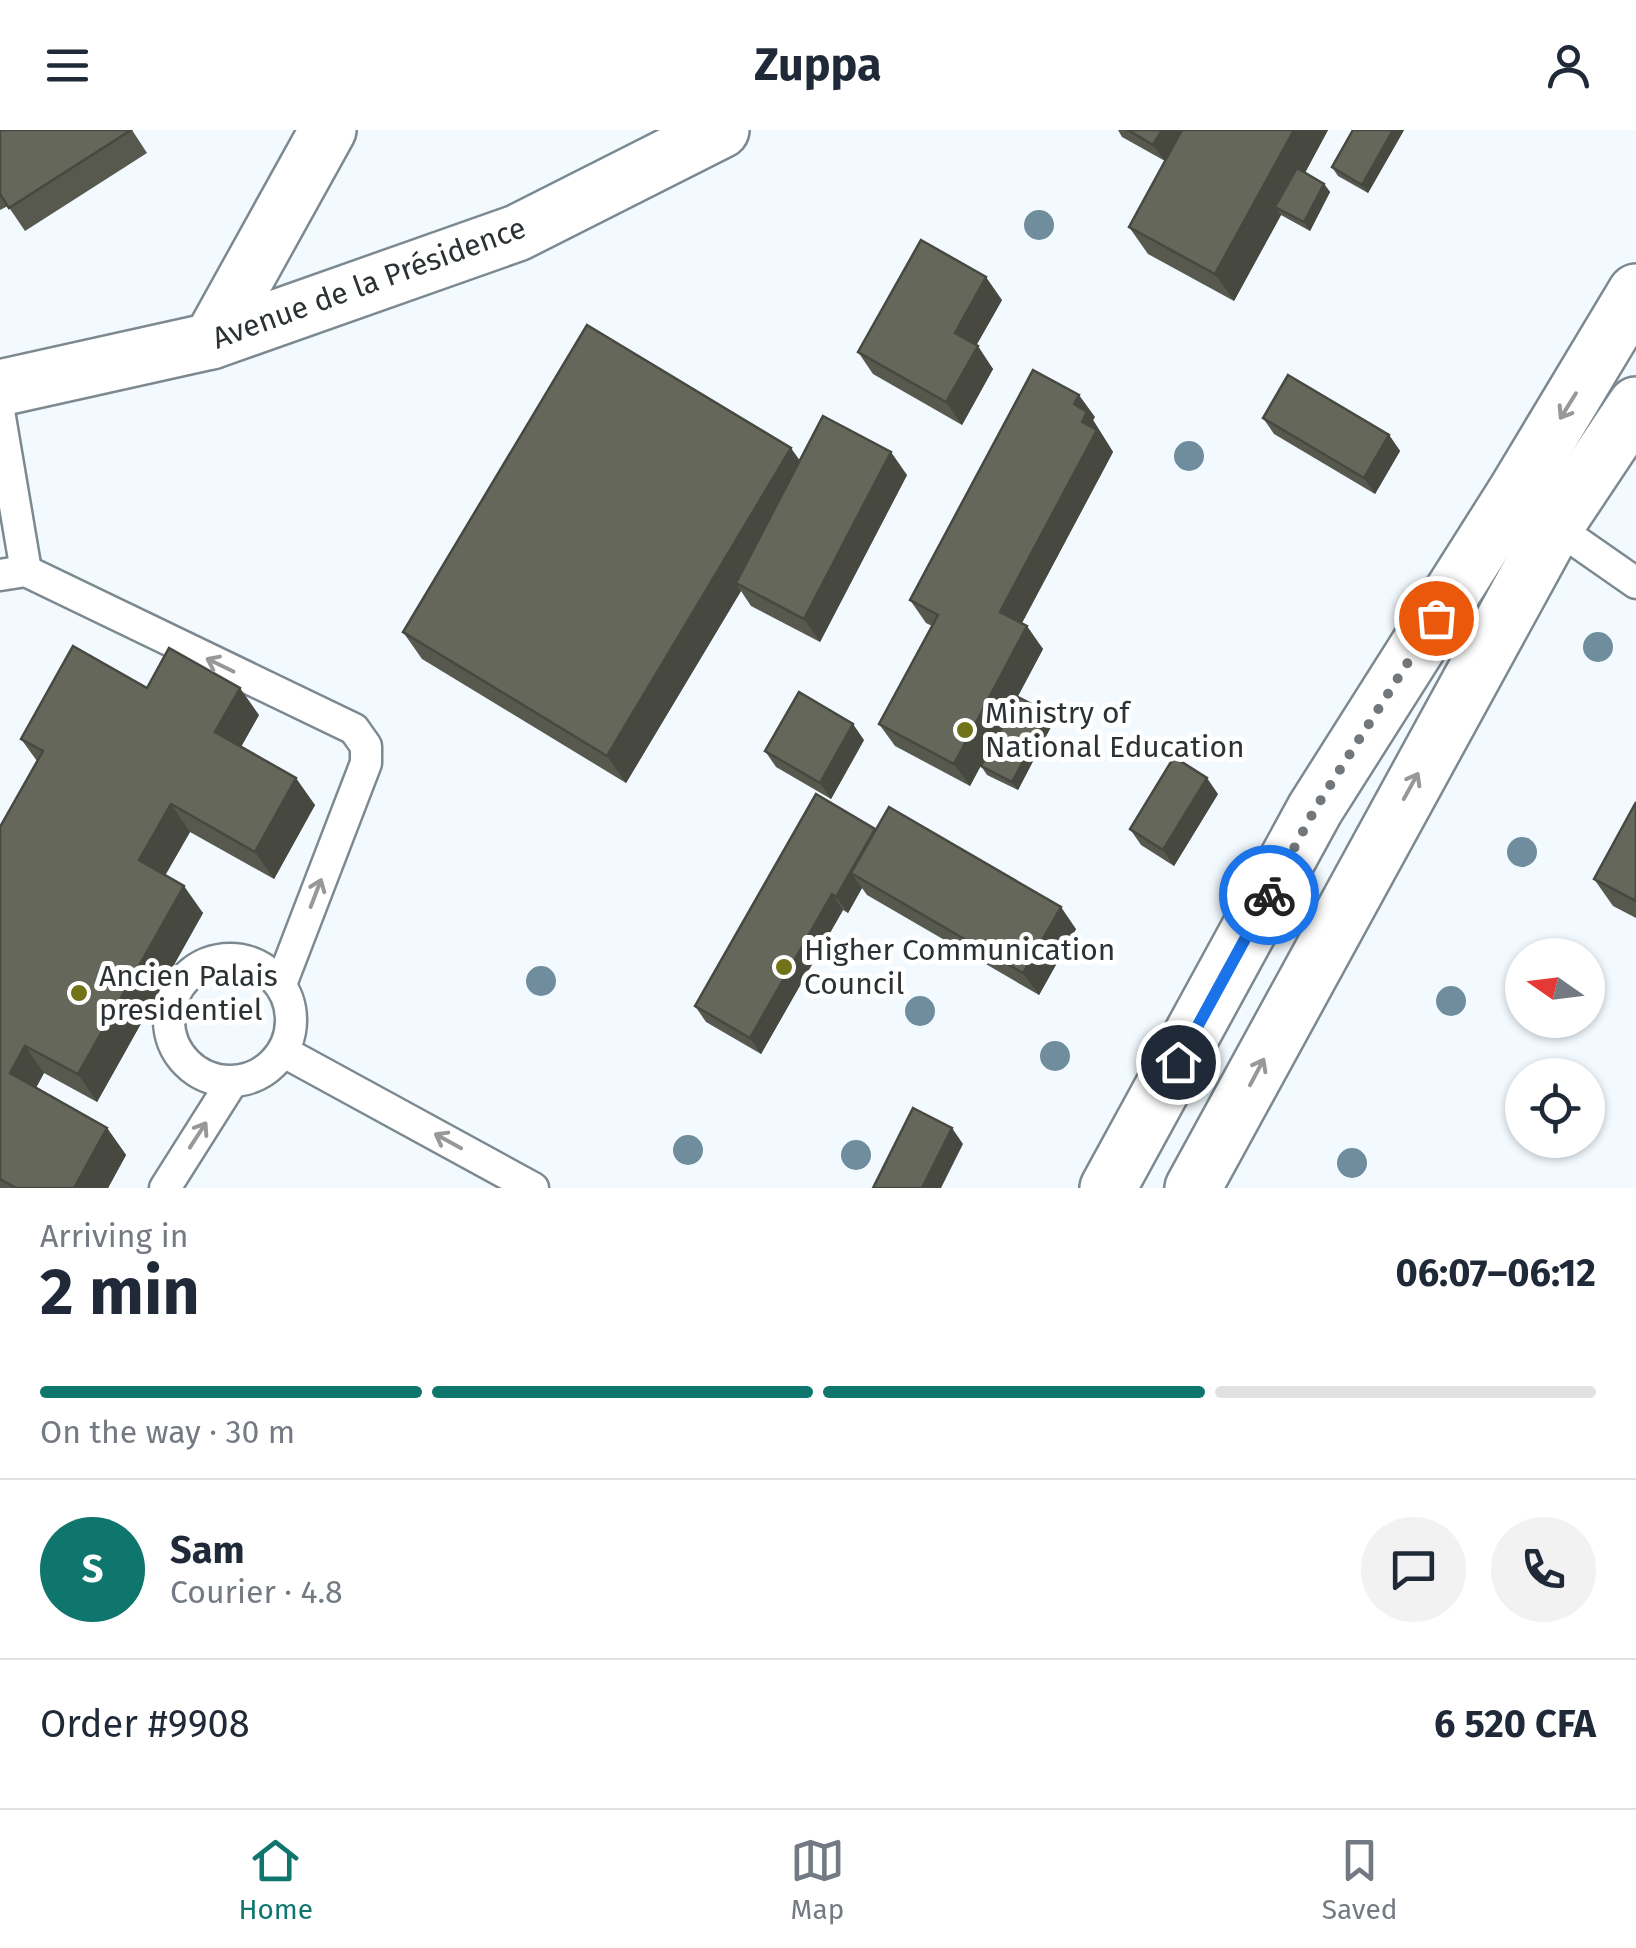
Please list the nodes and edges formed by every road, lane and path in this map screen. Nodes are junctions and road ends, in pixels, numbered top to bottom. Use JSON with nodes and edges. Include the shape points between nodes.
{"nodes":[{"id":1,"x":328,"y":130,"type":"edge"},
{"id":2,"x":722,"y":130,"type":"edge"},
{"id":3,"x":1628,"y":326,"type":"edge"},
{"id":4,"x":211,"y":341,"type":"junction"},
{"id":5,"x":0,"y":388,"type":"edge"},
{"id":6,"x":1636,"y":406,"type":"edge"},
{"id":7,"x":0,"y":417,"type":"edge"},
{"id":8,"x":1516,"y":490,"type":"junction"},
{"id":9,"x":1554,"y":528,"type":"junction"},
{"id":10,"x":13,"y":573,"type":"edge"},
{"id":11,"x":1636,"y":584,"type":"edge"},
{"id":12,"x":1315,"y":809,"type":"junction"},
{"id":13,"x":1379,"y":844,"type":"junction"},
{"id":14,"x":282,"y":984,"type":"junction"},
{"id":15,"x":284,"y":1052,"type":"junction"},
{"id":16,"x":232,"y":1082,"type":"junction"},
{"id":17,"x":1161,"y":1094,"type":"junction"},
{"id":18,"x":1225,"y":1131,"type":"junction"},
{"id":19,"x":164,"y":1188,"type":"edge"},
{"id":20,"x":533,"y":1188,"type":"edge"},
{"id":21,"x":1108,"y":1188,"type":"edge"},
{"id":22,"x":1193,"y":1188,"type":"edge"}],
"edges":[{"from":1,"to":4,"type":"main road"},
{"from":2,"to":4,"type":"main road","name":"Avenue de la Présidence","via":[[517,232]]},
{"from":3,"to":8,"type":"main road","one_way":true},
{"from":4,"to":5,"type":"main road","name":"Avenue de la Présidence"},
{"from":6,"to":9,"type":"main road"},
{"from":7,"to":10,"type":"lane"},
{"from":8,"to":9,"type":"lane"},
{"from":8,"to":12,"type":"main road"},
{"from":9,"to":11,"type":"lane"},
{"from":13,"to":9,"type":"main road","one_way":true},
{"from":14,"to":10,"type":"lane","one_way":true,"via":[[366,763],[366,746],[354,730]]},
{"from":12,"to":13,"type":"main road"},
{"from":12,"to":17,"type":"main road"},
{"from":18,"to":13,"type":"main road","one_way":true},
{"from":14,"to":15,"type":"lane","via":[[292,1030]]},
{"from":14,"to":16,"type":"lane","via":[[241,959],[216,959],[178,988],[169,1010],[180,1057],[197,1074]]},
{"from":15,"to":16,"type":"lane","via":[[266,1071]]},
{"from":20,"to":15,"type":"lane","one_way":true},
{"from":19,"to":16,"type":"lane","one_way":true},
{"from":17,"to":18,"type":"main road"},
{"from":17,"to":21,"type":"main road"},
{"from":18,"to":22,"type":"main road"}]}
